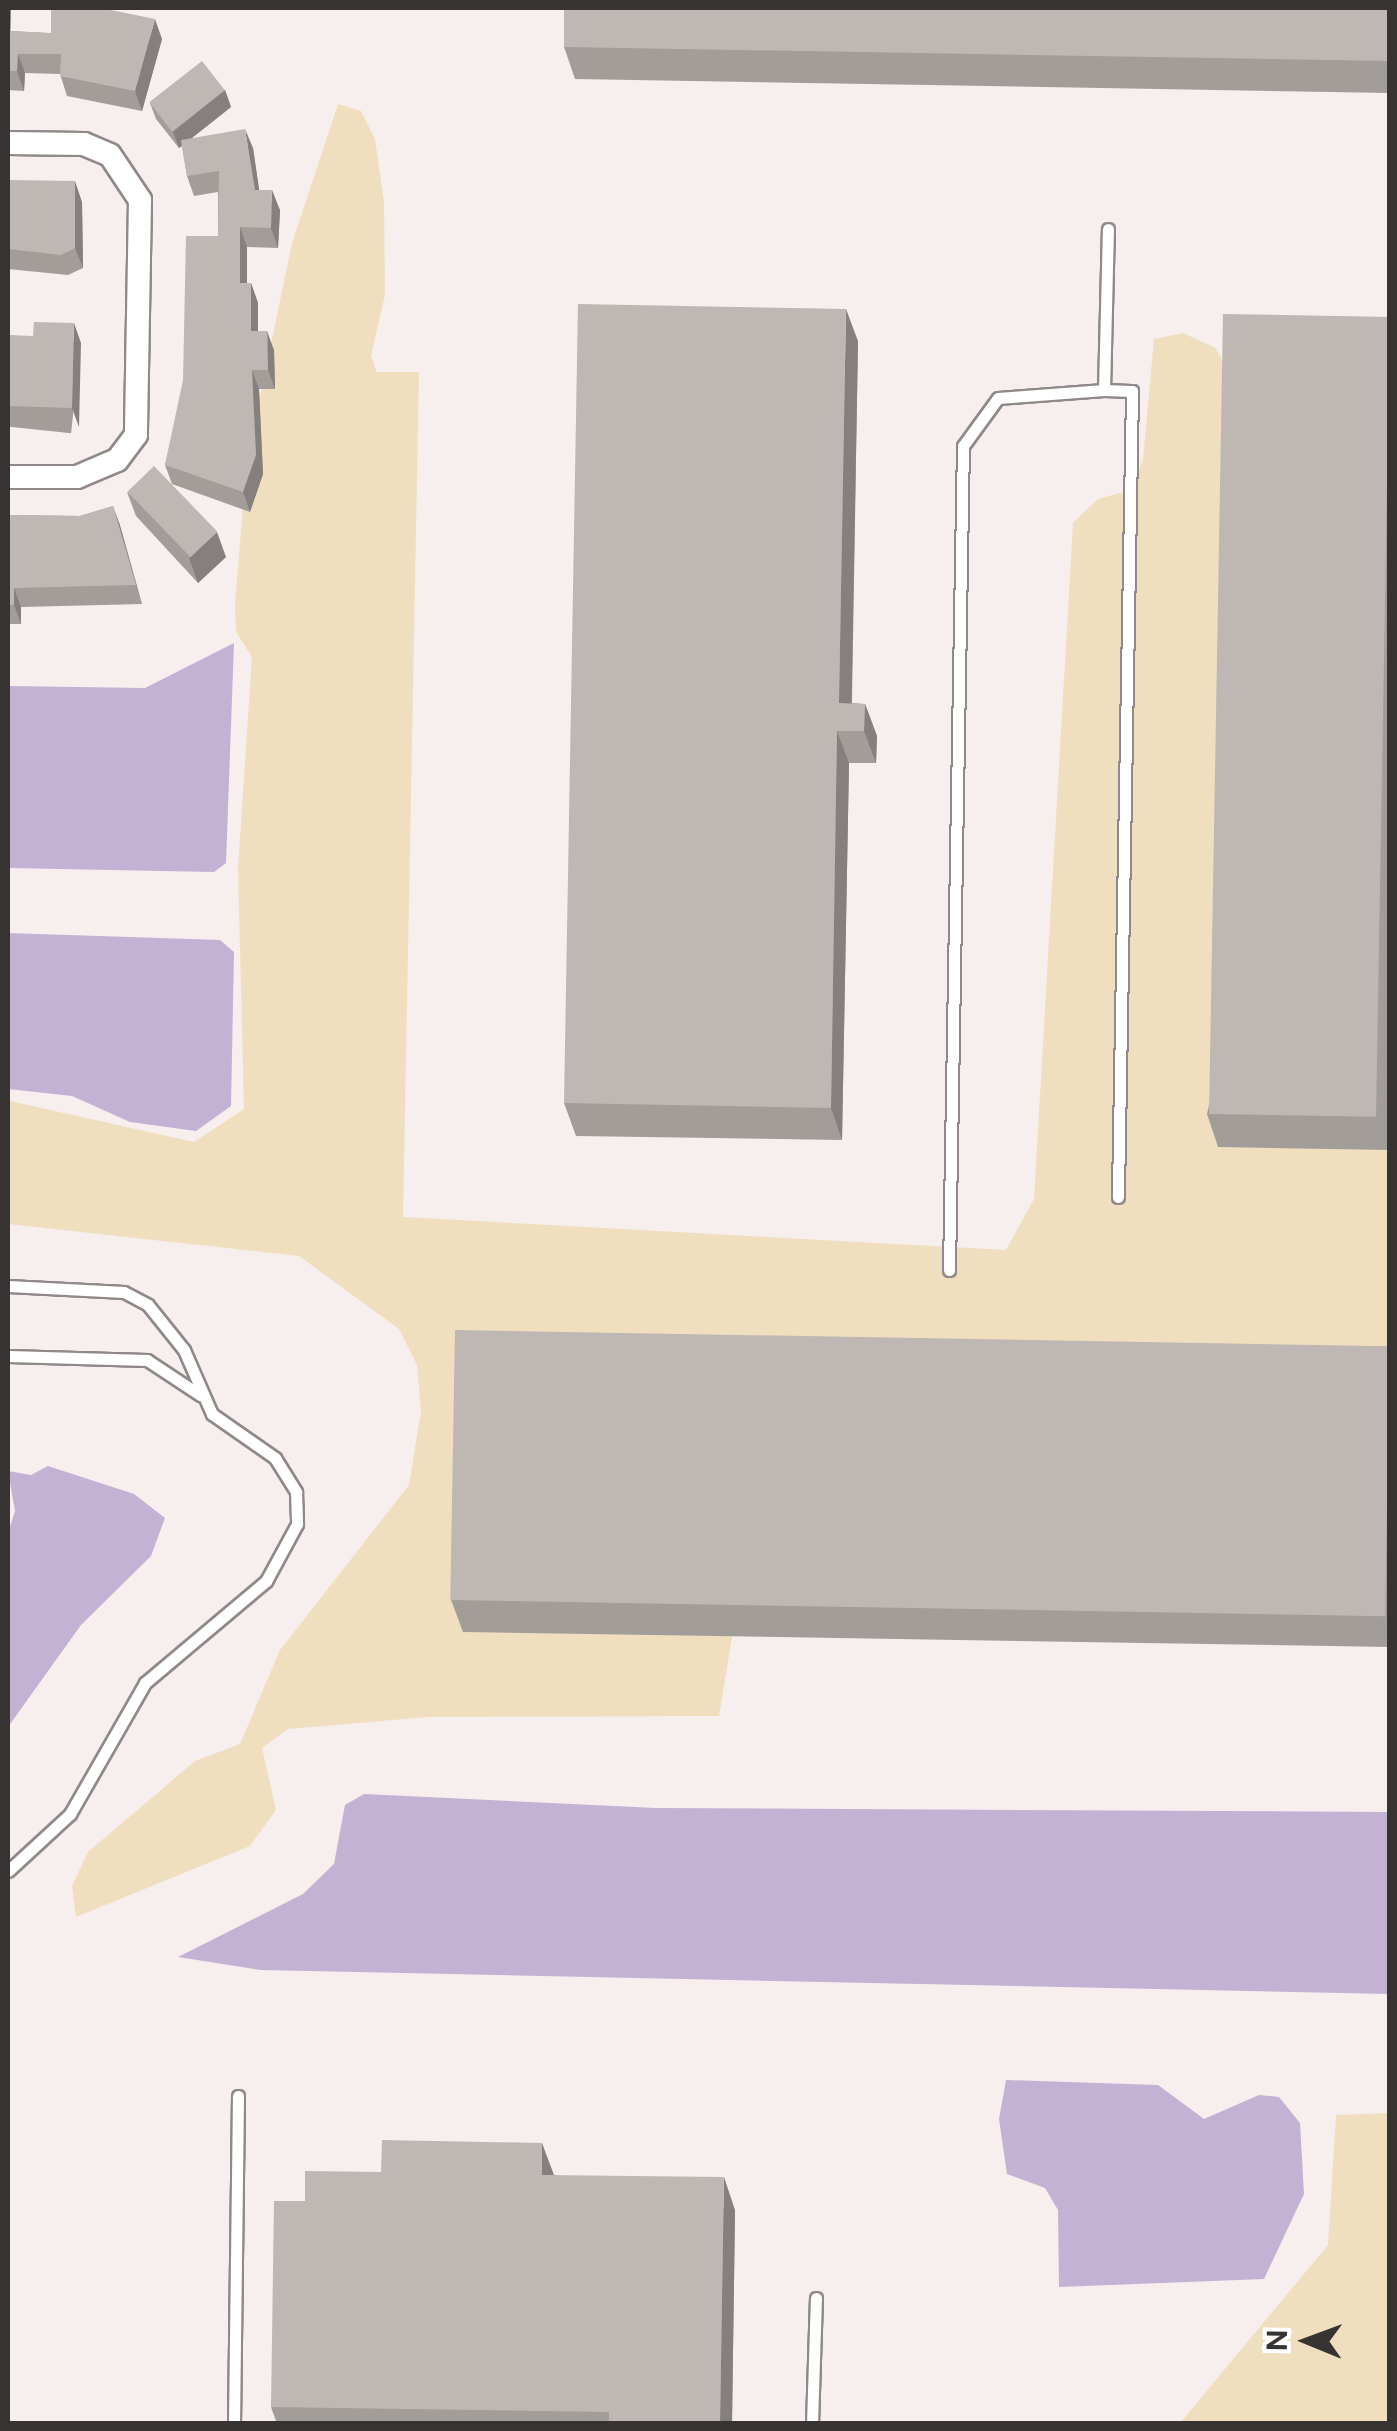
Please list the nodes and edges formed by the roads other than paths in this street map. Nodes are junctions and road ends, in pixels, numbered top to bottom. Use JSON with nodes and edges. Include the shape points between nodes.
{"nodes":[{"id":1,"x":8,"y":143,"type":"edge"},
{"id":2,"x":1108,"y":229,"type":"dead end"},
{"id":3,"x":1104,"y":390,"type":"junction"},
{"id":4,"x":8,"y":477,"type":"edge"},
{"id":5,"x":1118,"y":1197,"type":"dead end"},
{"id":6,"x":949,"y":1270,"type":"dead end"},
{"id":7,"x":8,"y":1286,"type":"edge"},
{"id":8,"x":8,"y":1356,"type":"edge"},
{"id":9,"x":200,"y":1395,"type":"junction"},
{"id":10,"x":8,"y":1871,"type":"edge"},
{"id":11,"x":238,"y":2096,"type":"dead end"},
{"id":12,"x":816,"y":2298,"type":"dead end"},
{"id":13,"x":234,"y":2424,"type":"edge"},
{"id":14,"x":812,"y":2424,"type":"edge"}],
"edges":[{"from":1,"to":4,"type":"street","via":[[84,144],[110,155],[140,200],[136,435],[117,460],[77,478]]},
{"from":2,"to":3,"type":"lane"},
{"from":3,"to":5,"type":"lane","via":[[1132,391]]},
{"from":3,"to":6,"type":"lane","via":[[998,398],[964,446]]},
{"from":7,"to":9,"type":"lane","via":[[124,1292],[148,1305],[184,1350]]},
{"from":8,"to":9,"type":"lane","via":[[148,1360]]},
{"from":9,"to":10,"type":"lane","via":[[275,1458],[296,1492],[287,1554],[145,1683],[70,1814]]},
{"from":11,"to":13,"type":"lane"},
{"from":12,"to":14,"type":"lane"}]}
